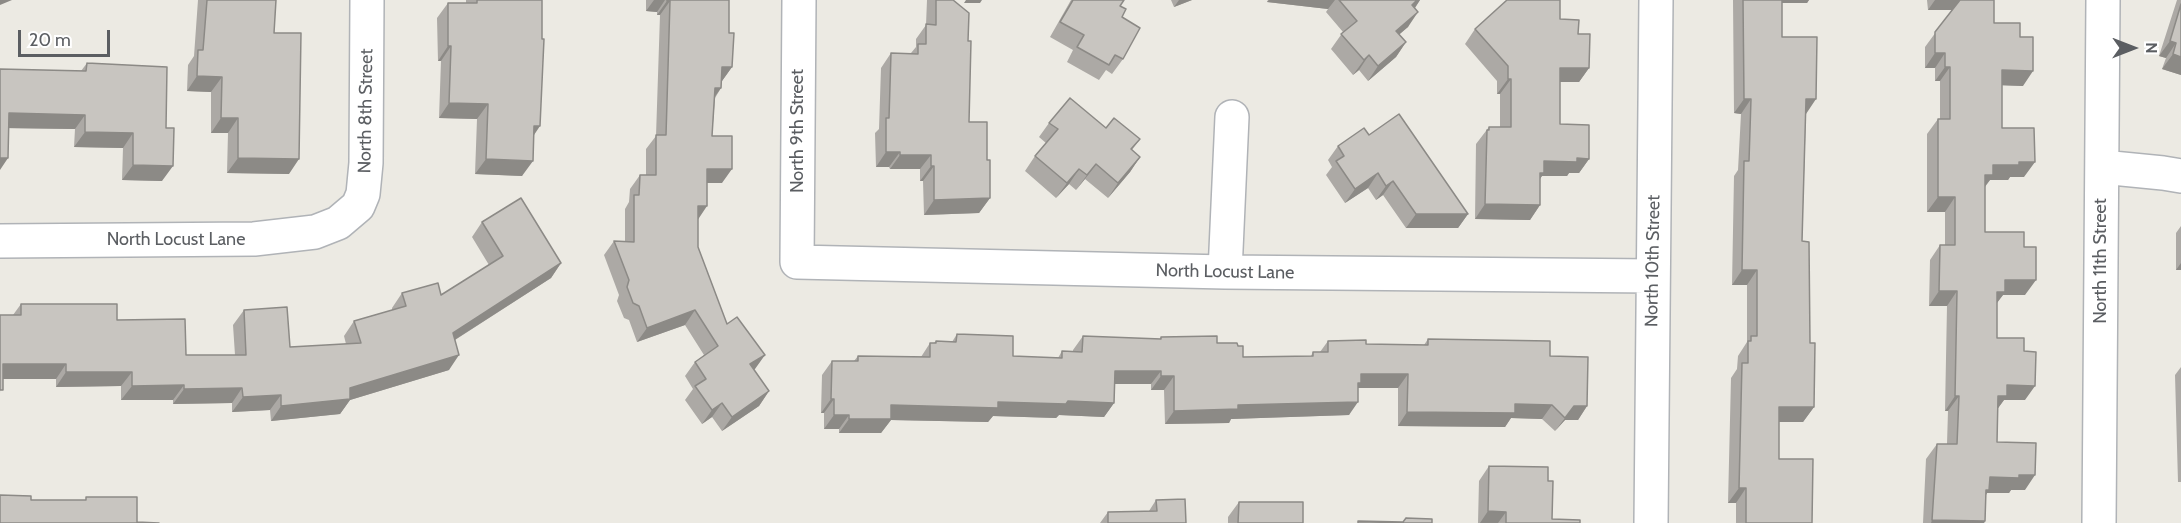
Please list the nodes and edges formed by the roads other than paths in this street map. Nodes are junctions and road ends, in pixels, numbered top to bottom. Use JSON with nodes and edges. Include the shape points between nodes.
{"nodes":[{"id":1,"x":367,"y":0,"type":"edge"},
{"id":2,"x":799,"y":0,"type":"edge"},
{"id":3,"x":1656,"y":0,"type":"edge"},
{"id":4,"x":2103,"y":0,"type":"edge"},
{"id":5,"x":1232,"y":117,"type":"dead end"},
{"id":6,"x":2102,"y":167,"type":"junction"},
{"id":7,"x":2181,"y":177,"type":"edge"},
{"id":8,"x":348,"y":215,"type":"joint"},
{"id":9,"x":0,"y":241,"type":"edge"},
{"id":10,"x":797,"y":262,"type":"joint"},
{"id":11,"x":1225,"y":272,"type":"junction"},
{"id":12,"x":1653,"y":276,"type":"junction"},
{"id":13,"x":1651,"y":523,"type":"edge"},
{"id":14,"x":2099,"y":523,"type":"edge"}],
"edges":[{"from":1,"to":8,"type":"street","name":"North 8th Street","via":[[366,163],[363,194]]},
{"from":2,"to":10,"type":"street","name":"North 9th Street"},
{"from":3,"to":12,"type":"street","name":"North 10th Street"},
{"from":4,"to":6,"type":"street","name":"North 11th Street"},
{"from":5,"to":11,"type":"street"},
{"from":6,"to":7,"type":"street"},
{"from":6,"to":14,"type":"street","name":"North 11th Street"},
{"from":8,"to":9,"type":"street","name":"North Locust Lane","via":[[315,232],[254,239]]},
{"from":10,"to":11,"type":"street","name":"North Locust Lane"},
{"from":11,"to":12,"type":"street","name":"North Locust Lane"},
{"from":12,"to":13,"type":"street","name":"North 10th Street"}]}
